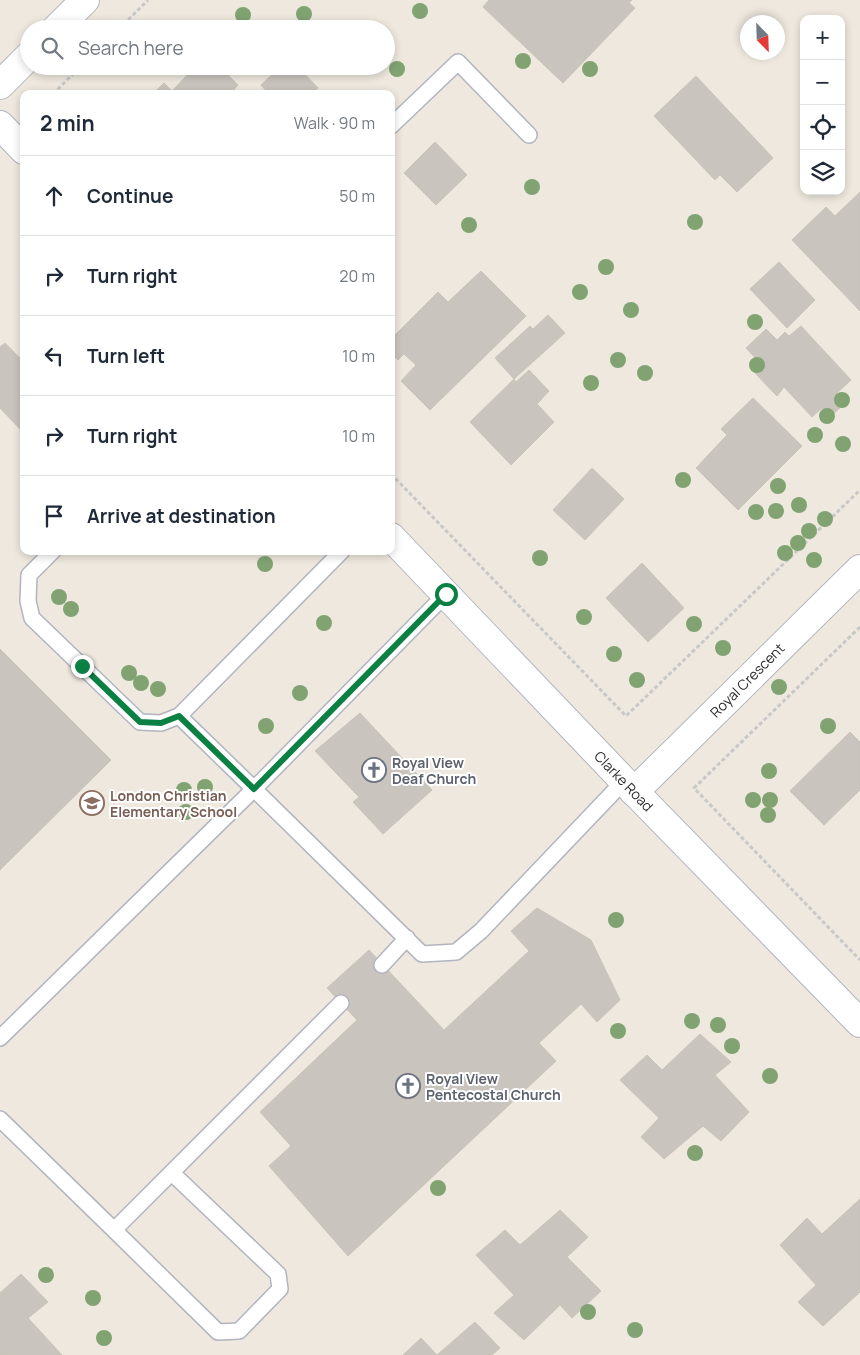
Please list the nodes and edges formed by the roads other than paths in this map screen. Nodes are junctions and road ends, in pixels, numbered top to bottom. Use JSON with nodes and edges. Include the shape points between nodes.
{"nodes":[{"id":1,"x":85,"y":0,"type":"edge"},
{"id":2,"x":65,"y":20,"type":"edge"},
{"id":3,"x":20,"y":65,"type":"edge"},
{"id":4,"x":0,"y":84,"type":"edge"},
{"id":5,"x":395,"y":122,"type":"edge"},
{"id":6,"x":0,"y":125,"type":"edge"},
{"id":7,"x":529,"y":135,"type":"dead end"},
{"id":8,"x":20,"y":146,"type":"edge"},
{"id":9,"x":395,"y":541,"type":"edge"},
{"id":10,"x":49,"y":555,"type":"edge"},
{"id":11,"x":338,"y":555,"type":"edge"},
{"id":12,"x":860,"y":569,"type":"edge"},
{"id":13,"x":446,"y":594,"type":"junction"},
{"id":14,"x":179,"y":716,"type":"junction"},
{"id":15,"x":629,"y":786,"type":"junction"},
{"id":16,"x":254,"y":789,"type":"junction"},
{"id":17,"x":407,"y":938,"type":"junction"},
{"id":18,"x":382,"y":965,"type":"dead end"},
{"id":19,"x":341,"y":1003,"type":"dead end"},
{"id":20,"x":860,"y":1023,"type":"edge"},
{"id":21,"x":0,"y":1038,"type":"edge"},
{"id":22,"x":0,"y":1119,"type":"edge"},
{"id":23,"x":172,"y":1173,"type":"junction"},
{"id":24,"x":114,"y":1230,"type":"junction"}],
"edges":[{"from":1,"to":2,"type":"main road"},
{"from":3,"to":4,"type":"main road"},
{"from":5,"to":7,"type":"lane","via":[[458,62]]},
{"from":6,"to":8,"type":"main road"},
{"from":9,"to":13,"type":"main road","name":"Clarke Road"},
{"from":10,"to":14,"type":"lane","via":[[29,575],[28,601],[32,618],[140,722],[161,723]]},
{"from":11,"to":14,"type":"lane"},
{"from":12,"to":15,"type":"main road","name":"Royal Crescent"},
{"from":13,"to":15,"type":"main road","name":"Clarke Road"},
{"from":13,"to":16,"type":"lane"},
{"from":14,"to":16,"type":"lane"},
{"from":15,"to":17,"type":"lane","via":[[456,952],[422,954]]},
{"from":15,"to":20,"type":"main road","name":"Clarke Road"},
{"from":16,"to":17,"type":"lane"},
{"from":16,"to":21,"type":"lane"},
{"from":17,"to":18,"type":"lane"},
{"from":19,"to":23,"type":"lane"},
{"from":22,"to":24,"type":"lane"},
{"from":23,"to":24,"type":"lane"},
{"from":23,"to":24,"type":"lane","via":[[278,1274],[280,1289],[239,1331],[218,1332]]}]}
